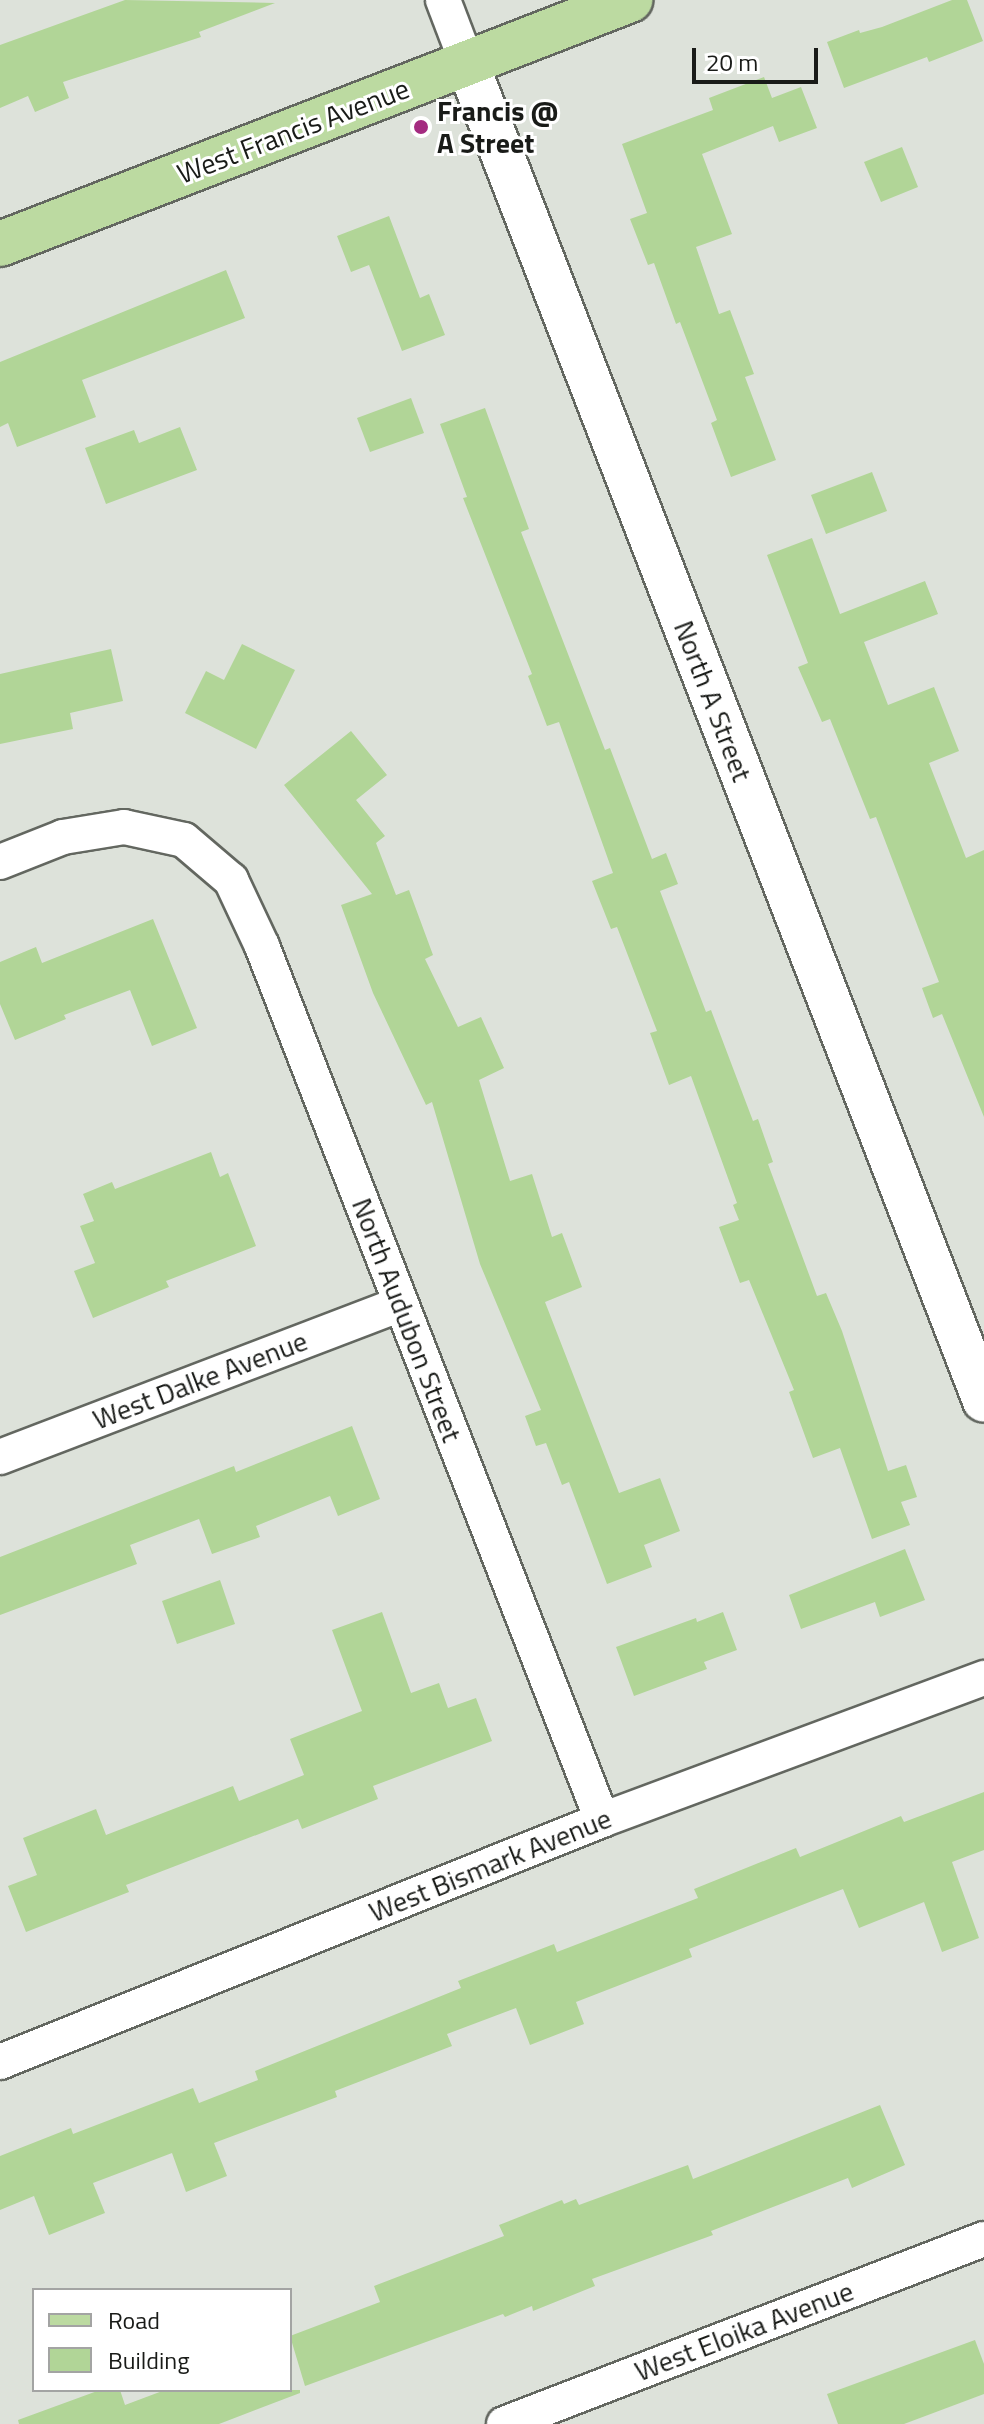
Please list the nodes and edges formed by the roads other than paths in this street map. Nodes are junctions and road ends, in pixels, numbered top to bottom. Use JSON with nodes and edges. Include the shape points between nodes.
{"nodes":[{"id":1,"x":443,"y":0,"type":"edge"},
{"id":2,"x":630,"y":0,"type":"edge"},
{"id":3,"x":467,"y":63,"type":"junction"},
{"id":4,"x":0,"y":244,"type":"edge"},
{"id":5,"x":0,"y":862,"type":"edge"},
{"id":6,"x":400,"y":1304,"type":"junction"},
{"id":7,"x":984,"y":1401,"type":"edge"},
{"id":8,"x":0,"y":1457,"type":"edge"},
{"id":9,"x":984,"y":1678,"type":"edge"},
{"id":10,"x":602,"y":1820,"type":"junction"},
{"id":11,"x":0,"y":2062,"type":"edge"},
{"id":12,"x":984,"y":2239,"type":"edge"},
{"id":13,"x":504,"y":2424,"type":"edge"}],
"edges":[{"from":1,"to":3,"type":"street","name":"North A Street"},
{"from":2,"to":3,"type":"main road","name":"West Francis Avenue"},
{"from":3,"to":4,"type":"main road","name":"West Francis Avenue"},
{"from":3,"to":7,"type":"street","name":"North A Street"},
{"from":5,"to":6,"type":"street","name":"North Audubon Street","via":[[63,837],[124,827],[184,840],[231,880],[262,946]]},
{"from":6,"to":8,"type":"street","name":"West Dalke Avenue"},
{"from":6,"to":10,"type":"street","name":"North Audubon Street"},
{"from":9,"to":10,"type":"street","name":"West Bismark Avenue"},
{"from":10,"to":11,"type":"street","name":"West Bismark Avenue"},
{"from":12,"to":13,"type":"street","name":"West Eloika Avenue"}]}
